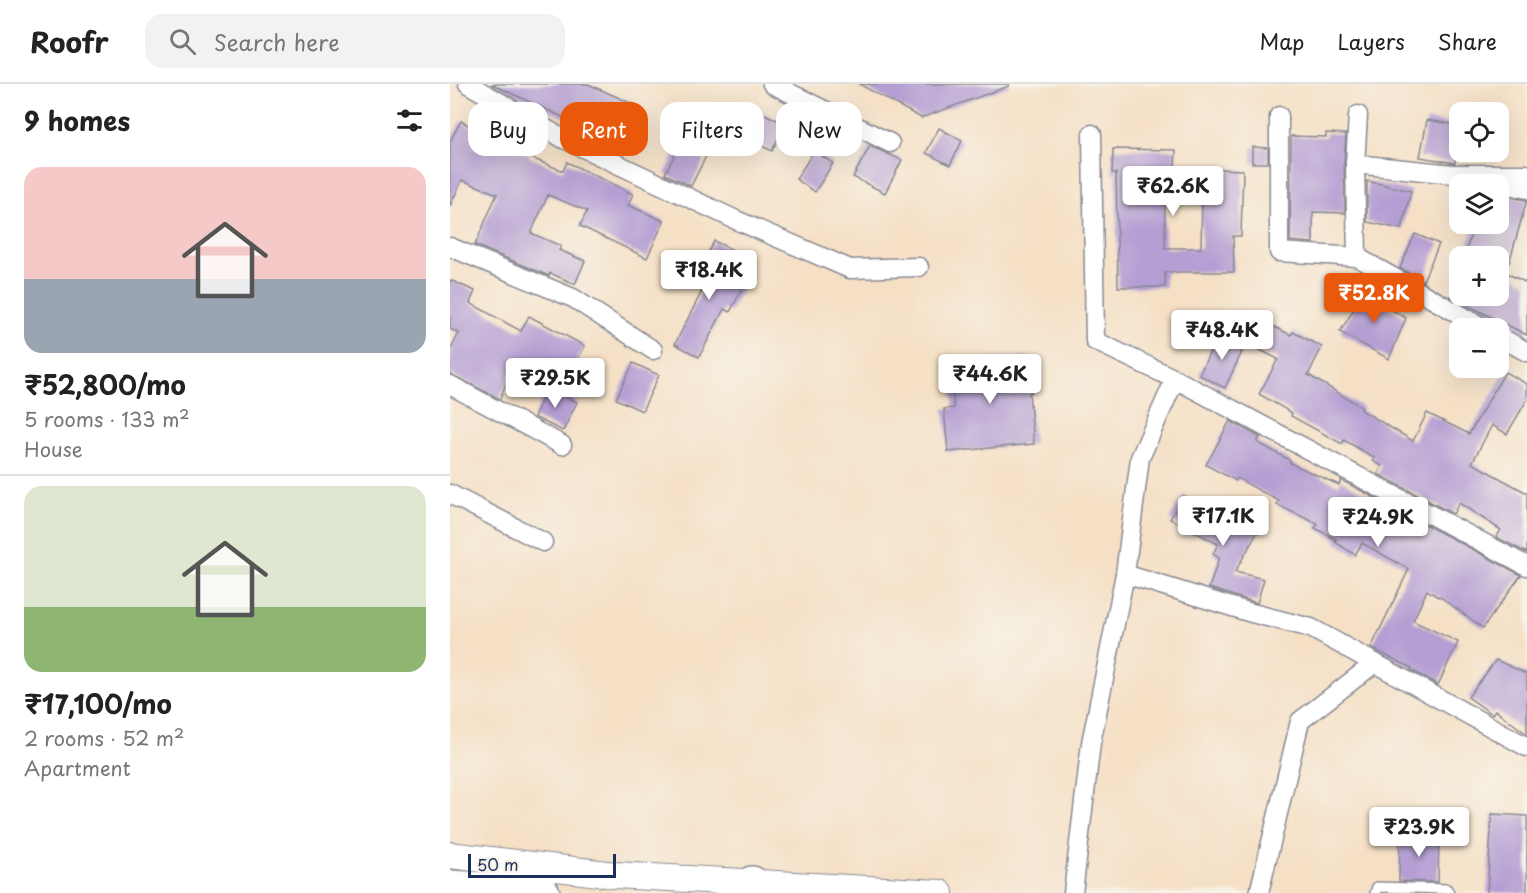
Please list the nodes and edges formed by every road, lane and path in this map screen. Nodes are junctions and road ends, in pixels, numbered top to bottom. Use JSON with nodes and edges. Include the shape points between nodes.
{"nodes":[{"id":1,"x":468,"y":84,"type":"edge"},
{"id":2,"x":772,"y":84,"type":"edge"},
{"id":3,"x":1358,"y":115,"type":"dead end"},
{"id":4,"x":1279,"y":116,"type":"dead end"},
{"id":5,"x":1092,"y":134,"type":"dead end"},
{"id":6,"x":890,"y":142,"type":"dead end"},
{"id":7,"x":1355,"y":164,"type":"junction"},
{"id":8,"x":1453,"y":174,"type":"edge"},
{"id":9,"x":1509,"y":174,"type":"edge"},
{"id":10,"x":1527,"y":174,"type":"edge"},
{"id":11,"x":1509,"y":185,"type":"edge"},
{"id":12,"x":1527,"y":189,"type":"edge"},
{"id":13,"x":450,"y":247,"type":"edge"},
{"id":14,"x":1357,"y":257,"type":"junction"},
{"id":15,"x":919,"y":267,"type":"dead end"},
{"id":16,"x":1466,"y":318,"type":"edge"},
{"id":17,"x":1509,"y":342,"type":"edge"},
{"id":18,"x":653,"y":350,"type":"dead end"},
{"id":19,"x":1527,"y":352,"type":"edge"},
{"id":20,"x":1175,"y":379,"type":"junction"},
{"id":21,"x":450,"y":385,"type":"edge"},
{"id":22,"x":562,"y":445,"type":"dead end"},
{"id":23,"x":450,"y":494,"type":"edge"},
{"id":24,"x":543,"y":542,"type":"dead end"},
{"id":25,"x":1527,"y":566,"type":"edge"},
{"id":26,"x":1125,"y":574,"type":"junction"},
{"id":27,"x":1375,"y":663,"type":"junction"},
{"id":28,"x":1527,"y":747,"type":"edge"},
{"id":29,"x":450,"y":855,"type":"edge"},
{"id":30,"x":450,"y":887,"type":"edge"},
{"id":31,"x":752,"y":888,"type":"edge"},
{"id":32,"x":834,"y":890,"type":"edge"},
{"id":33,"x":543,"y":893,"type":"edge"},
{"id":34,"x":940,"y":893,"type":"edge"},
{"id":35,"x":1073,"y":893,"type":"edge"},
{"id":36,"x":1259,"y":893,"type":"edge"},
{"id":37,"x":1375,"y":893,"type":"edge"},
{"id":38,"x":1449,"y":893,"type":"edge"}],
"edges":[{"from":1,"to":15,"type":"street","via":[[562,138],[850,269]]},
{"from":2,"to":6,"type":"street"},
{"from":3,"to":7,"type":"street"},
{"from":4,"to":14,"type":"street","via":[[1279,252]]},
{"from":5,"to":20,"type":"street","via":[[1095,341]]},
{"from":7,"to":8,"type":"street"},
{"from":7,"to":14,"type":"street"},
{"from":9,"to":10,"type":"street"},
{"from":11,"to":12,"type":"street"},
{"from":13,"to":18,"type":"street","via":[[573,298]]},
{"from":14,"to":16,"type":"street"},
{"from":17,"to":19,"type":"street"},
{"from":20,"to":25,"type":"street"},
{"from":20,"to":26,"type":"street","via":[[1140,458]]},
{"from":21,"to":22,"type":"street"},
{"from":23,"to":24,"type":"street"},
{"from":26,"to":27,"type":"street","via":[[1311,628]]},
{"from":26,"to":35,"type":"street","via":[[1091,743]]},
{"from":27,"to":28,"type":"street"},
{"from":27,"to":36,"type":"street","via":[[1300,721]]},
{"from":29,"to":31,"type":"street"},
{"from":30,"to":33,"type":"highway"},
{"from":31,"to":32,"type":"street"},
{"from":32,"to":34,"type":"street"},
{"from":37,"to":38,"type":"lane","via":[[1377,887],[1447,889]]}]}
